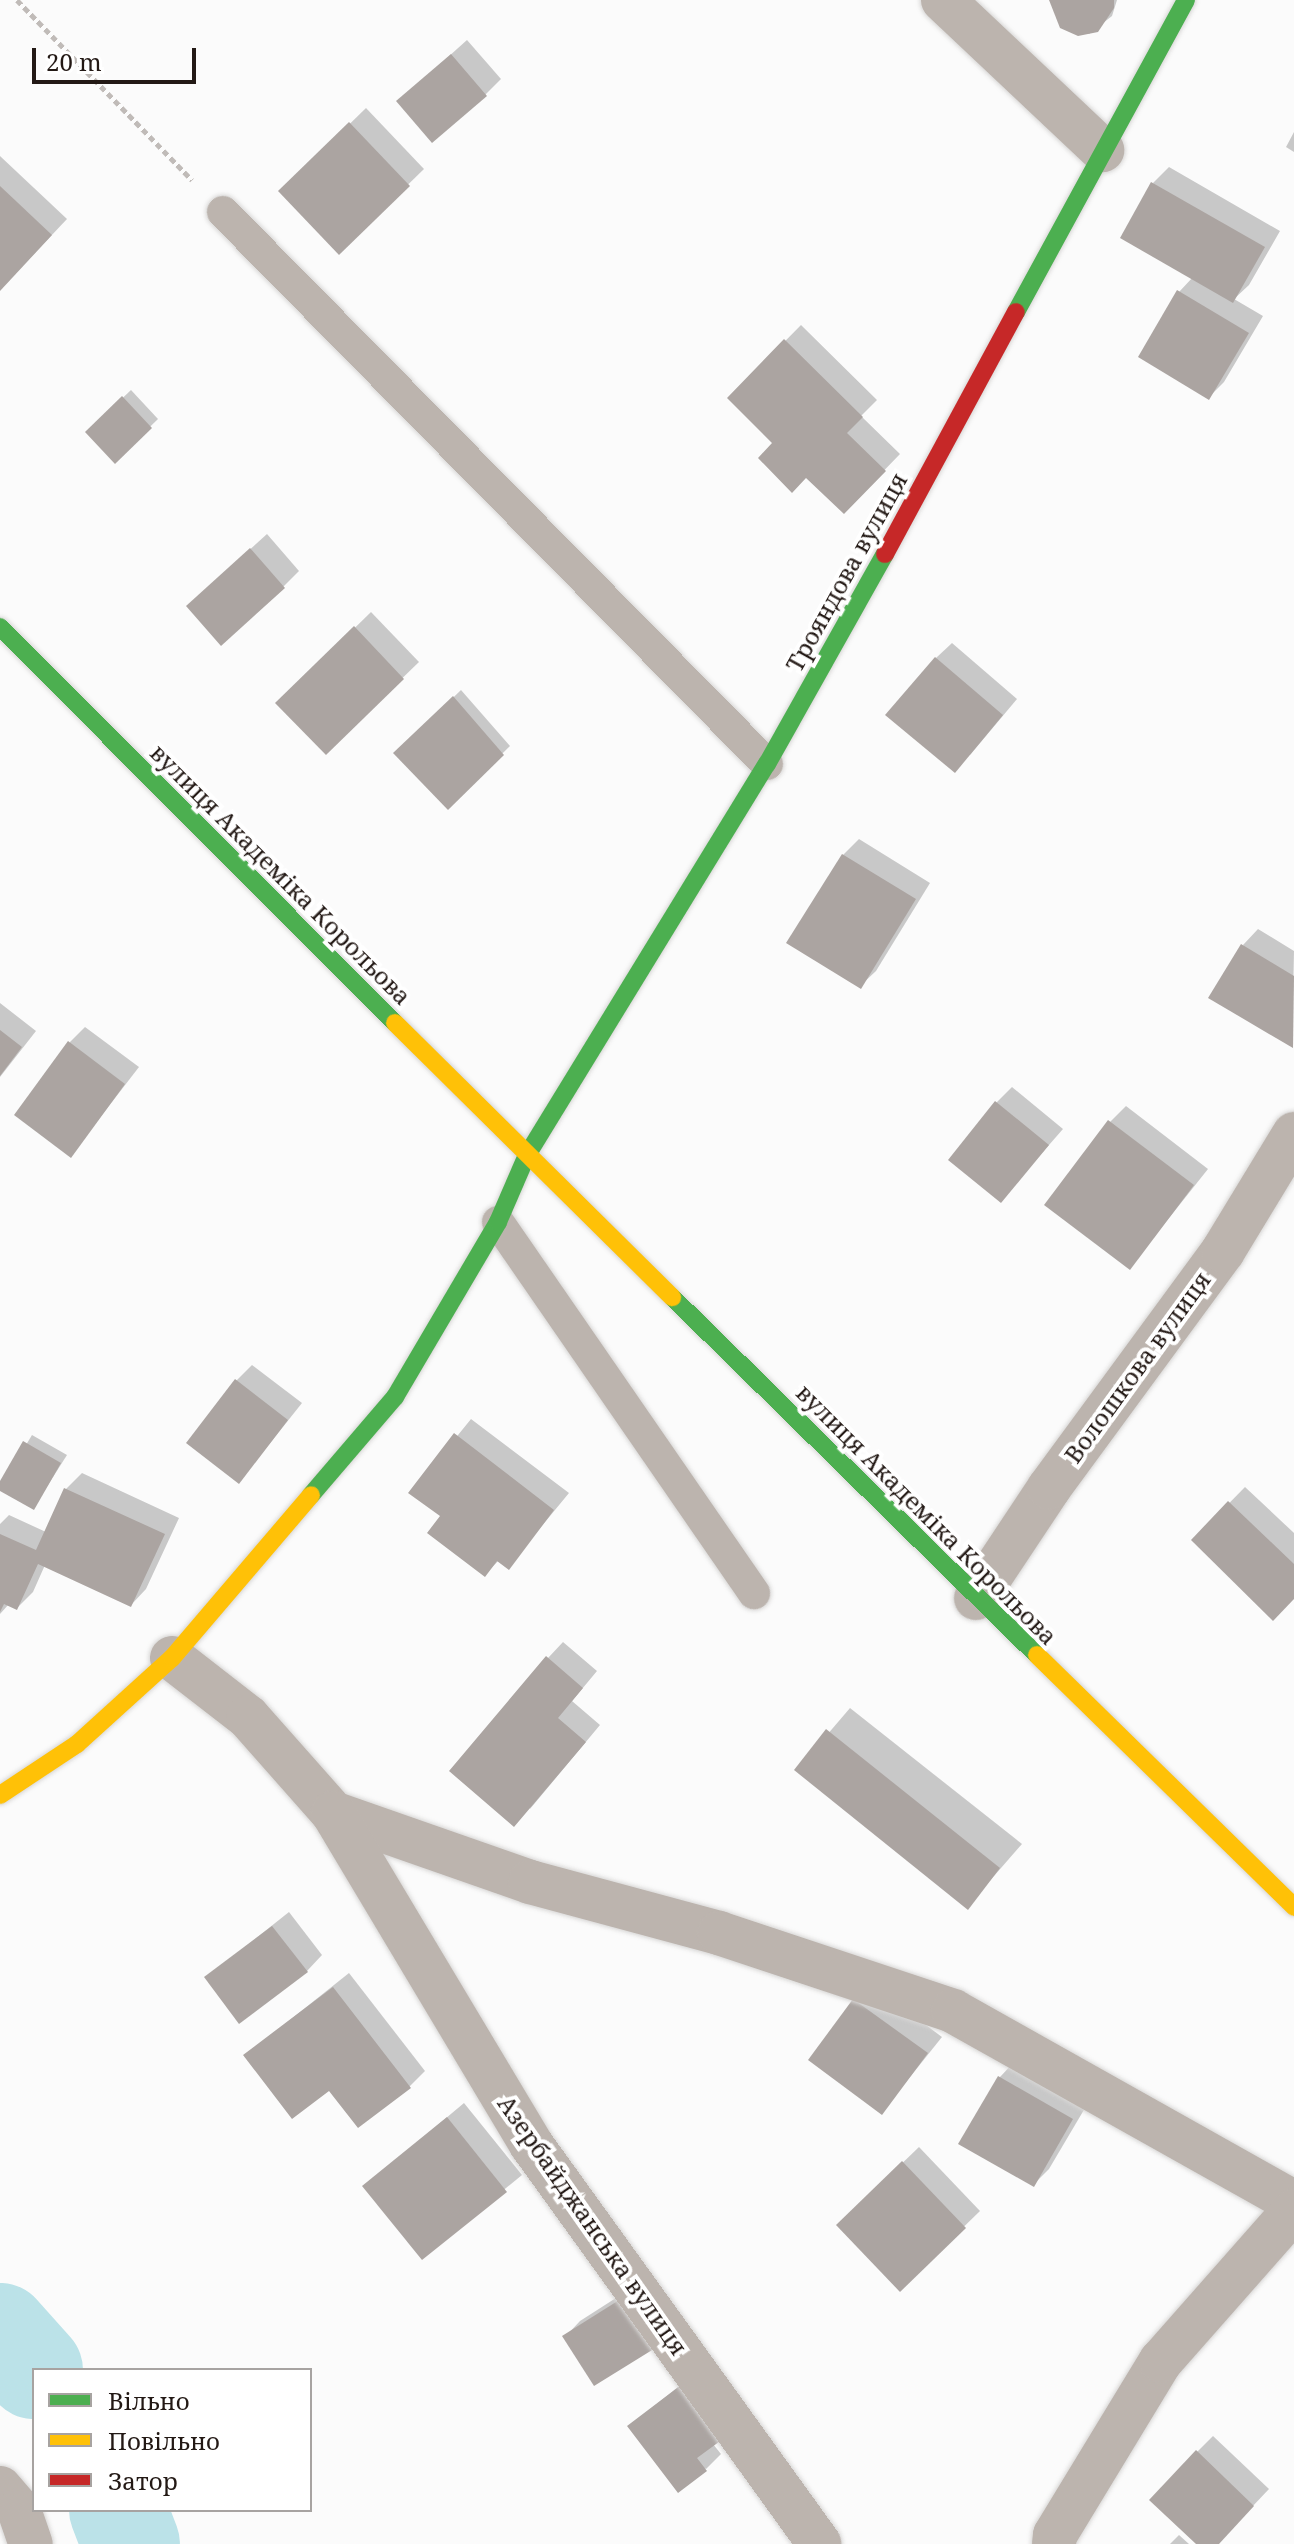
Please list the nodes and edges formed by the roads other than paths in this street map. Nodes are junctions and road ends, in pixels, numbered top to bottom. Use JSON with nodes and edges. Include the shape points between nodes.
{"nodes":[{"id":1,"x":943,"y":0,"type":"edge"},
{"id":2,"x":1186,"y":0,"type":"edge"},
{"id":3,"x":1102,"y":150,"type":"junction"},
{"id":4,"x":223,"y":212,"type":"road end"},
{"id":5,"x":0,"y":627,"type":"edge"},
{"id":6,"x":767,"y":764,"type":"junction"},
{"id":7,"x":1294,"y":1134,"type":"edge"},
{"id":8,"x":527,"y":1155,"type":"junction"},
{"id":9,"x":498,"y":1222,"type":"junction"},
{"id":10,"x":754,"y":1593,"type":"dead end"},
{"id":11,"x":976,"y":1598,"type":"junction"},
{"id":12,"x":172,"y":1658,"type":"junction"},
{"id":13,"x":0,"y":1795,"type":"edge"},
{"id":14,"x":333,"y":1813,"type":"junction"},
{"id":15,"x":1294,"y":1907,"type":"edge"},
{"id":16,"x":1294,"y":2202,"type":"edge"},
{"id":17,"x":1294,"y":2210,"type":"edge"},
{"id":18,"x":0,"y":2488,"type":"edge"},
{"id":19,"x":31,"y":2544,"type":"edge"},
{"id":20,"x":820,"y":2544,"type":"edge"},
{"id":21,"x":1054,"y":2544,"type":"edge"}],
"edges":[{"from":1,"to":3,"type":"street"},
{"from":2,"to":3,"type":"street","name":"Трояндова вулиця"},
{"from":3,"to":6,"type":"street","name":"Трояндова вулиця"},
{"from":4,"to":6,"type":"lane"},
{"from":5,"to":8,"type":"street","name":"вулиця Академіка Корольова"},
{"from":6,"to":8,"type":"street","name":"Трояндова вулиця"},
{"from":7,"to":11,"type":"street","name":"Волошкова вулиця","via":[[1223,1251],[1049,1488]]},
{"from":8,"to":9,"type":"street"},
{"from":8,"to":11,"type":"street","name":"вулиця Академіка Корольова"},
{"from":9,"to":10,"type":"lane"},
{"from":9,"to":12,"type":"street","via":[[395,1397]]},
{"from":11,"to":15,"type":"street","name":"вулиця Академіка Корольова"},
{"from":12,"to":13,"type":"street","via":[[77,1744]]},
{"from":12,"to":14,"type":"street","name":"Азербайджанська вулиця","via":[[248,1717]]},
{"from":14,"to":16,"type":"street","via":[[530,1882],[719,1933],[953,2011]]},
{"from":14,"to":20,"type":"street","name":"Азербайджанська вулиця","via":[[531,2144]]},
{"from":17,"to":21,"type":"street","via":[[1161,2361]]},
{"from":18,"to":19,"type":"street","via":[[19,2510]]}]}
